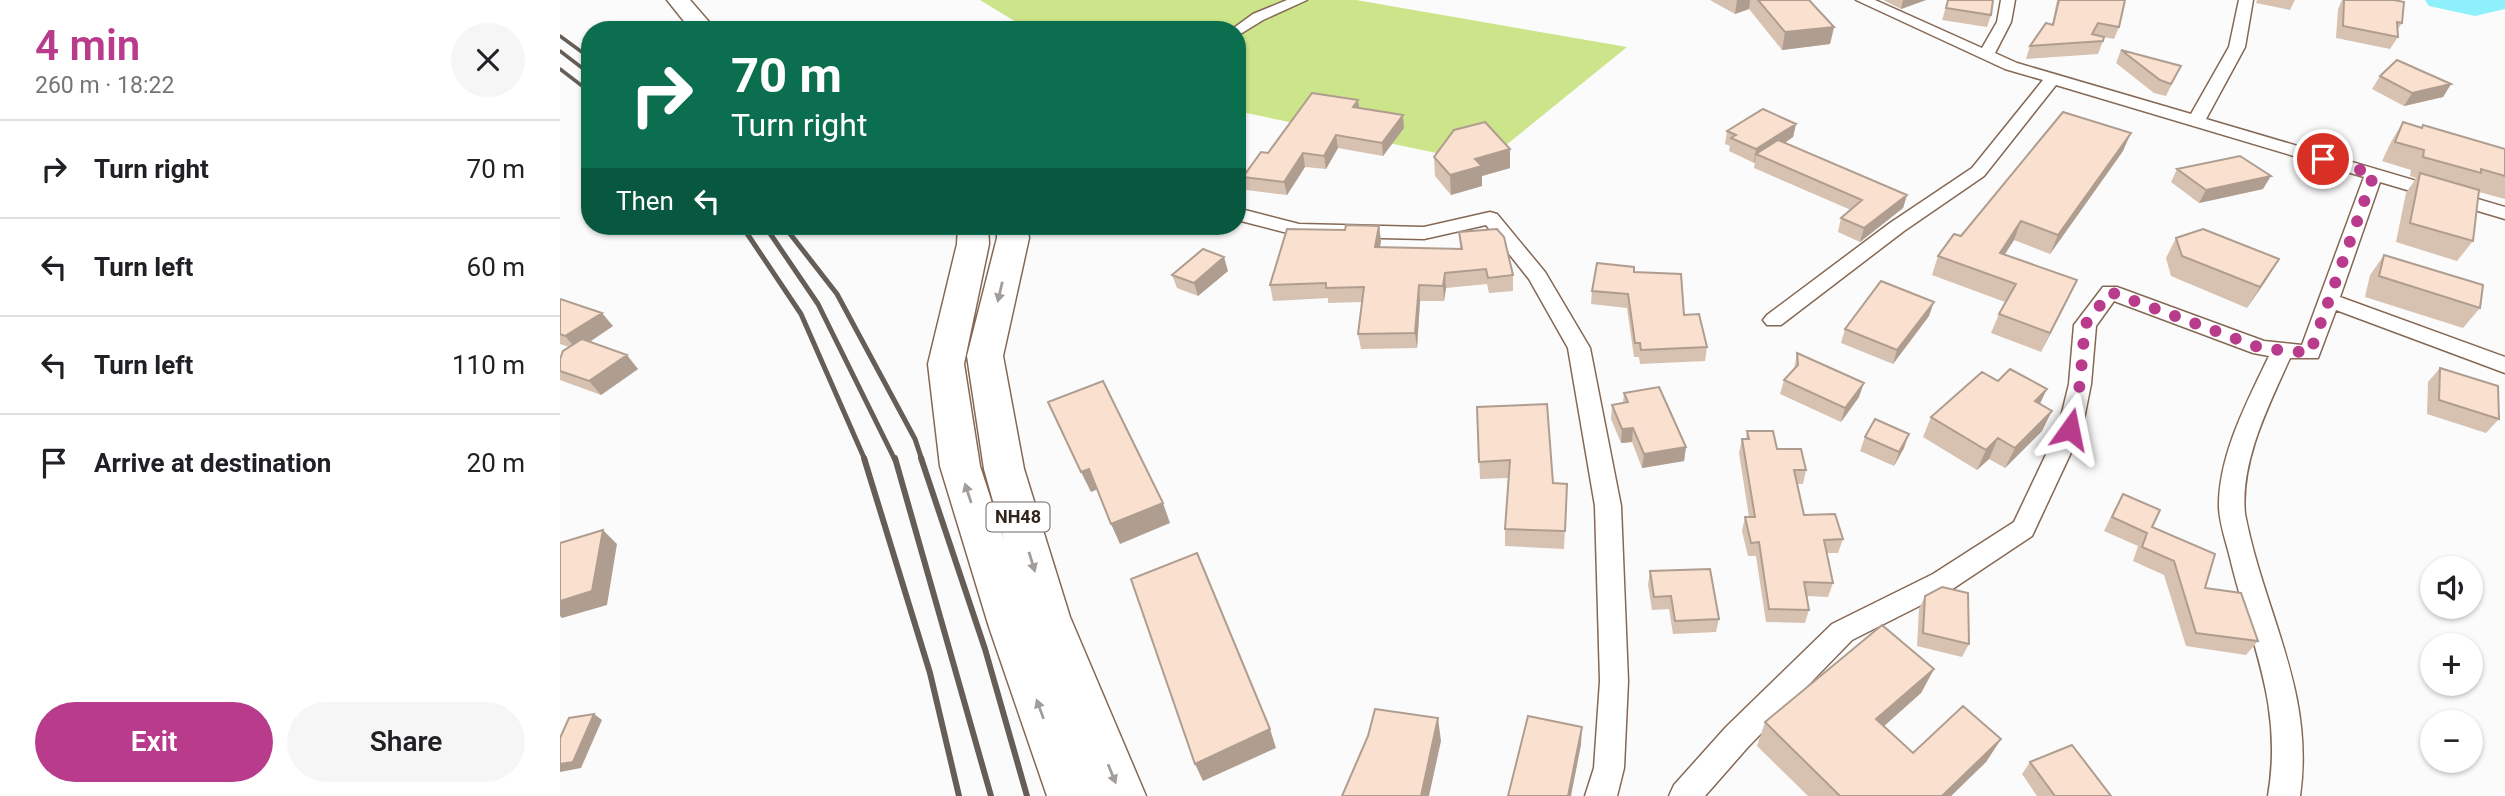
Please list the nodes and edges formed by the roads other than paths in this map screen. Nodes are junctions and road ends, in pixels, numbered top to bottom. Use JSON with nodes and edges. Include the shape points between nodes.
{"nodes":[{"id":1,"x":678,"y":0,"type":"edge"},
{"id":2,"x":1300,"y":0,"type":"edge"},
{"id":3,"x":1863,"y":0,"type":"edge"},
{"id":4,"x":2008,"y":0,"type":"edge"},
{"id":5,"x":2246,"y":0,"type":"edge"},
{"id":6,"x":653,"y":1,"type":"edge"},
{"id":7,"x":668,"y":21,"type":"edge"},
{"id":8,"x":696,"y":21,"type":"edge"},
{"id":9,"x":1246,"y":26,"type":"edge"},
{"id":10,"x":1986,"y":55,"type":"junction"},
{"id":11,"x":2053,"y":78,"type":"junction"},
{"id":12,"x":2196,"y":121,"type":"junction"},
{"id":13,"x":2374,"y":174,"type":"junction"},
{"id":14,"x":2505,"y":213,"type":"edge"},
{"id":15,"x":1246,"y":216,"type":"edge"},
{"id":16,"x":973,"y":235,"type":"edge"},
{"id":17,"x":1013,"y":235,"type":"edge"},
{"id":18,"x":2328,"y":300,"type":"junction"},
{"id":19,"x":1774,"y":320,"type":"dead end"},
{"id":20,"x":2283,"y":350,"type":"junction"},
{"id":21,"x":2505,"y":365,"type":"edge"},
{"id":22,"x":1072,"y":796,"type":"edge"},
{"id":23,"x":1121,"y":796,"type":"edge"},
{"id":24,"x":1601,"y":796,"type":"edge"},
{"id":25,"x":1685,"y":796,"type":"edge"},
{"id":26,"x":2284,"y":796,"type":"edge"}],
"edges":[{"from":1,"to":8,"type":"highway"},
{"from":2,"to":9,"type":"street"},
{"from":3,"to":10,"type":"street"},
{"from":4,"to":10,"type":"street","via":[[2004,22]]},
{"from":5,"to":12,"type":"street","via":[[2237,47]]},
{"from":6,"to":7,"type":"highway"},
{"from":10,"to":11,"type":"street"},
{"from":11,"to":12,"type":"street"},
{"from":11,"to":19,"type":"street","via":[[1978,172]]},
{"from":12,"to":13,"type":"street"},
{"from":13,"to":14,"type":"street"},
{"from":13,"to":18,"type":"street"},
{"from":15,"to":24,"type":"street","via":[[1298,230],[1424,233],[1490,218],[1538,276],[1579,348],[1608,506],[1614,681],[1609,768]]},
{"from":22,"to":16,"type":"highway","number":"NH48","one_way":true,"via":[[1011,628],[960,466],[946,364]]},
{"from":17,"to":23,"type":"highway","number":"NH48","one_way":true,"via":[[985,356],[1004,469],[1048,617]]},
{"from":18,"to":20,"type":"street","via":[[2310,353]]},
{"from":18,"to":21,"type":"street"},
{"from":20,"to":25,"type":"street","via":[[2261,348],[2110,292],[2085,325],[2070,429],[2023,529],[1942,582],[1842,632]]},
{"from":20,"to":26,"type":"street","via":[[2242,444],[2231,503],[2248,582],[2286,700],[2289,775]]}]}
